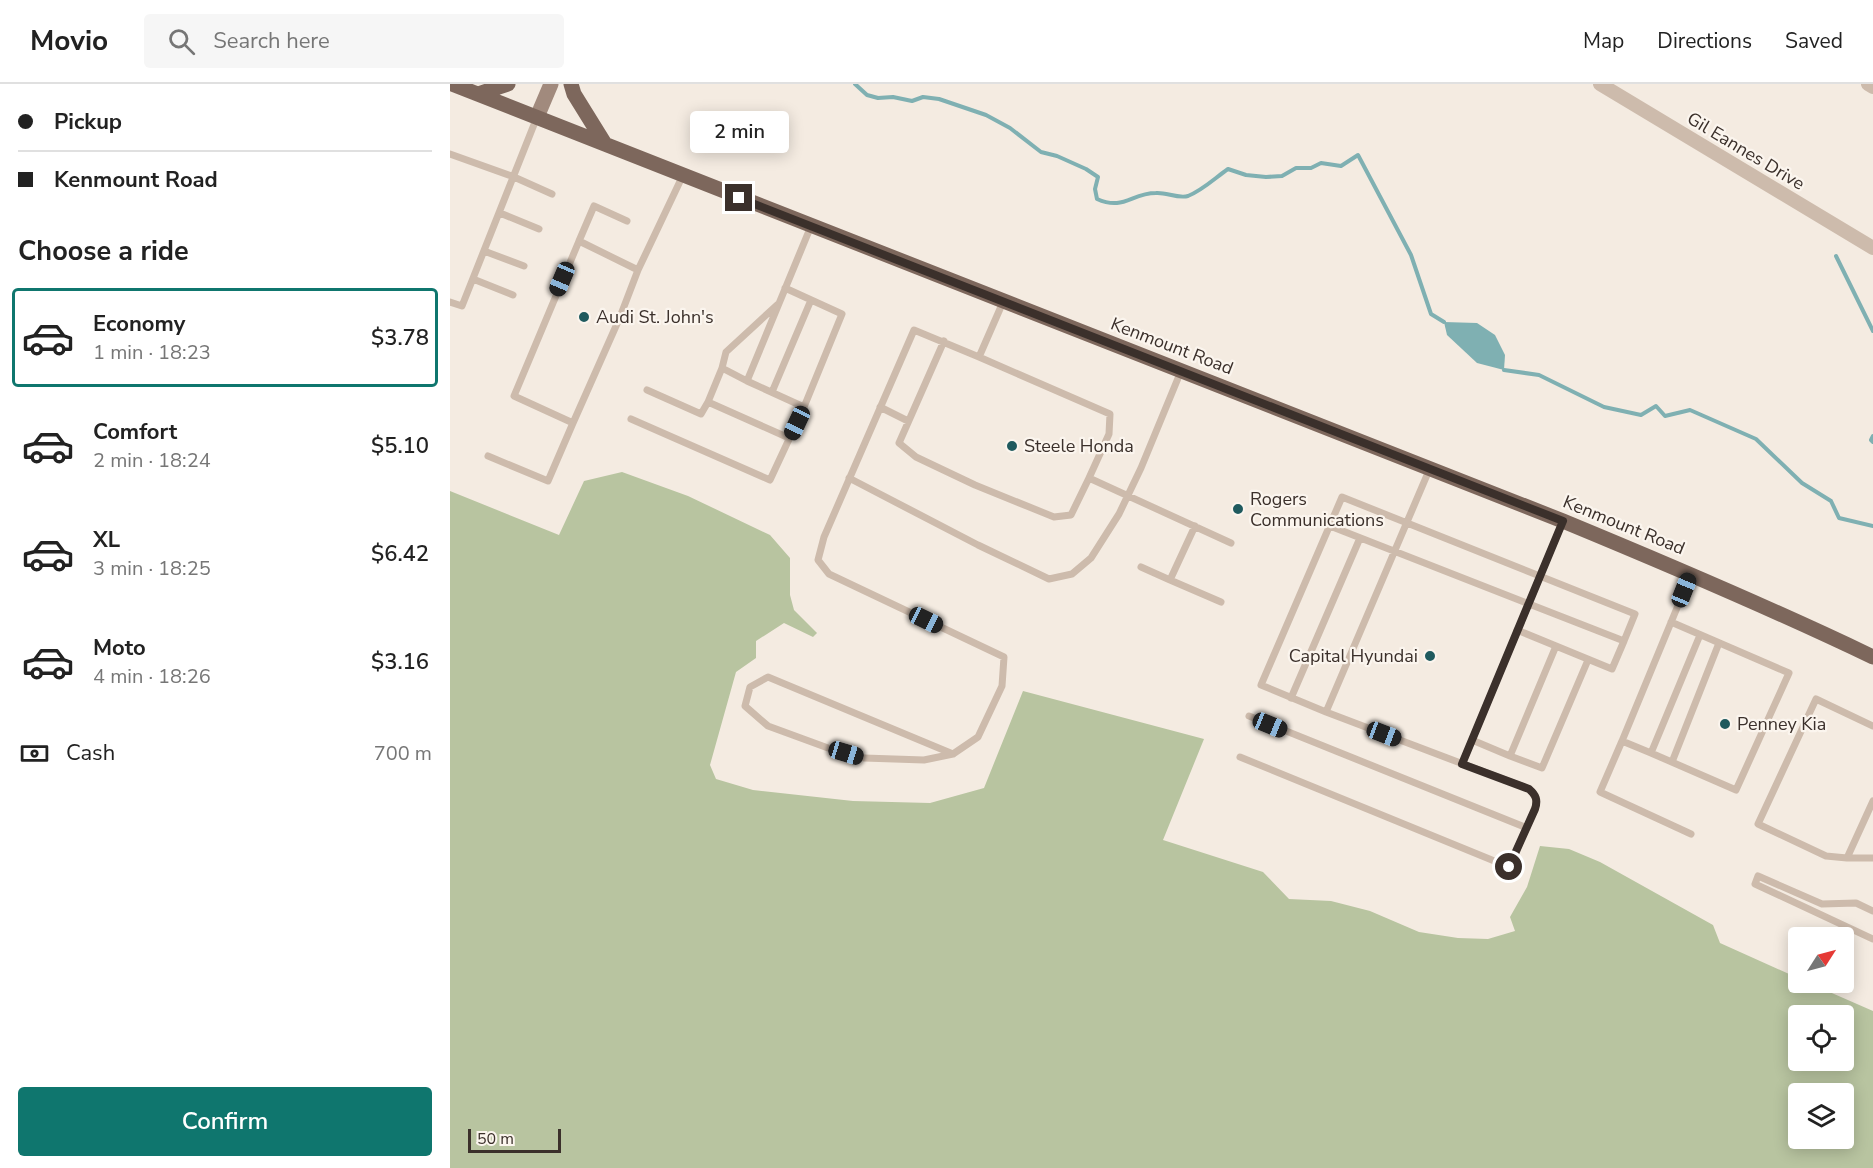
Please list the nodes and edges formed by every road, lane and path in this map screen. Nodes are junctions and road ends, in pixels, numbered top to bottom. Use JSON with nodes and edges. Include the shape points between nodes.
{"nodes":[{"id":1,"x":452,"y":84,"type":"edge"},
{"id":2,"x":508,"y":84,"type":"edge"},
{"id":3,"x":550,"y":84,"type":"edge"},
{"id":4,"x":571,"y":84,"type":"edge"},
{"id":5,"x":1600,"y":84,"type":"edge"},
{"id":6,"x":1868,"y":84,"type":"edge"},
{"id":7,"x":1873,"y":87,"type":"edge"},
{"id":8,"x":478,"y":94,"type":"junction"},
{"id":9,"x":537,"y":117,"type":"junction"},
{"id":10,"x":605,"y":144,"type":"junction"},
{"id":11,"x":450,"y":154,"type":"edge"},
{"id":12,"x":683,"y":176,"type":"junction"},
{"id":13,"x":514,"y":177,"type":"junction"},
{"id":14,"x":552,"y":194,"type":"dead end"},
{"id":15,"x":500,"y":213,"type":"junction"},
{"id":16,"x":627,"y":220,"type":"dead end"},
{"id":17,"x":811,"y":226,"type":"junction"},
{"id":18,"x":539,"y":229,"type":"dead end"},
{"id":19,"x":579,"y":241,"type":"junction"},
{"id":20,"x":1873,"y":248,"type":"edge"},
{"id":21,"x":484,"y":251,"type":"junction"},
{"id":22,"x":524,"y":266,"type":"dead end"},
{"id":23,"x":639,"y":270,"type":"junction"},
{"id":24,"x":473,"y":279,"type":"junction"},
{"id":25,"x":785,"y":288,"type":"junction"},
{"id":26,"x":513,"y":295,"type":"dead end"},
{"id":27,"x":811,"y":300,"type":"junction"},
{"id":28,"x":1004,"y":301,"type":"junction"},
{"id":29,"x":450,"y":302,"type":"edge"},
{"id":30,"x":779,"y":303,"type":"junction"},
{"id":31,"x":944,"y":341,"type":"junction"},
{"id":32,"x":979,"y":357,"type":"junction"},
{"id":33,"x":722,"y":368,"type":"junction"},
{"id":34,"x":1181,"y":370,"type":"junction"},
{"id":35,"x":747,"y":381,"type":"junction"},
{"id":36,"x":648,"y":390,"type":"dead end"},
{"id":37,"x":771,"y":392,"type":"junction"},
{"id":38,"x":708,"y":402,"type":"junction"},
{"id":39,"x":804,"y":407,"type":"junction"},
{"id":40,"x":880,"y":407,"type":"junction"},
{"id":41,"x":631,"y":419,"type":"dead end"},
{"id":42,"x":908,"y":421,"type":"junction"},
{"id":43,"x":573,"y":423,"type":"junction"},
{"id":44,"x":789,"y":438,"type":"junction"},
{"id":45,"x":488,"y":456,"type":"dead end"},
{"id":46,"x":1430,"y":468,"type":"junction"},
{"id":47,"x":849,"y":478,"type":"junction"},
{"id":48,"x":1089,"y":478,"type":"junction"},
{"id":49,"x":1127,"y":496,"type":"junction"},
{"id":50,"x":1563,"y":521,"type":"junction"},
{"id":51,"x":1407,"y":522,"type":"junction"},
{"id":52,"x":1195,"y":526,"type":"junction"},
{"id":53,"x":1330,"y":526,"type":"junction"},
{"id":54,"x":1360,"y":538,"type":"junction"},
{"id":55,"x":1232,"y":543,"type":"dead end"},
{"id":56,"x":1394,"y":552,"type":"junction"},
{"id":57,"x":1141,"y":567,"type":"dead end"},
{"id":58,"x":1691,"y":574,"type":"junction"},
{"id":59,"x":1540,"y":575,"type":"junction"},
{"id":60,"x":1170,"y":580,"type":"junction"},
{"id":61,"x":1221,"y":602,"type":"dead end"},
{"id":62,"x":1528,"y":604,"type":"junction"},
{"id":63,"x":1671,"y":622,"type":"junction"},
{"id":64,"x":1517,"y":630,"type":"junction"},
{"id":65,"x":1700,"y":635,"type":"junction"},
{"id":66,"x":1624,"y":641,"type":"junction"},
{"id":67,"x":1719,"y":643,"type":"junction"},
{"id":68,"x":1556,"y":646,"type":"junction"},
{"id":69,"x":1873,"y":657,"type":"edge"},
{"id":70,"x":1588,"y":660,"type":"junction"},
{"id":71,"x":1292,"y":698,"type":"junction"},
{"id":72,"x":1326,"y":712,"type":"junction"},
{"id":73,"x":1249,"y":716,"type":"dead end"},
{"id":74,"x":1873,"y":726,"type":"edge"},
{"id":75,"x":1472,"y":741,"type":"junction"},
{"id":76,"x":1622,"y":741,"type":"junction"},
{"id":77,"x":1651,"y":753,"type":"junction"},
{"id":78,"x":953,"y":754,"type":"junction"},
{"id":79,"x":1510,"y":756,"type":"junction"},
{"id":80,"x":1240,"y":757,"type":"dead end"},
{"id":81,"x":1672,"y":762,"type":"junction"},
{"id":82,"x":1462,"y":764,"type":"junction"},
{"id":83,"x":1873,"y":801,"type":"edge"},
{"id":84,"x":1527,"y":828,"type":"junction"},
{"id":85,"x":1691,"y":834,"type":"dead end"},
{"id":86,"x":1847,"y":858,"type":"junction"},
{"id":87,"x":1873,"y":858,"type":"edge"},
{"id":88,"x":1873,"y":911,"type":"edge"},
{"id":89,"x":1873,"y":939,"type":"edge"}],
"edges":[{"from":1,"to":8,"type":"main road","name":"Kenmount Road"},
{"from":2,"to":8,"type":"main road"},
{"from":3,"to":9,"type":"street"},
{"from":4,"to":10,"type":"main road"},
{"from":5,"to":20,"type":"street","name":"Gil Eannes Drive"},
{"from":6,"to":7,"type":"street"},
{"from":8,"to":9,"type":"main road","name":"Kenmount Road"},
{"from":9,"to":10,"type":"main road","name":"Kenmount Road"},
{"from":9,"to":13,"type":"lane"},
{"from":10,"to":12,"type":"main road","name":"Kenmount Road"},
{"from":11,"to":13,"type":"lane"},
{"from":12,"to":17,"type":"main road","name":"Kenmount Road"},
{"from":12,"to":23,"type":"lane"},
{"from":13,"to":14,"type":"lane"},
{"from":13,"to":15,"type":"lane"},
{"from":15,"to":18,"type":"lane"},
{"from":15,"to":21,"type":"lane"},
{"from":16,"to":19,"type":"lane","via":[[594,206]]},
{"from":17,"to":25,"type":"lane"},
{"from":17,"to":28,"type":"main road","name":"Kenmount Road"},
{"from":19,"to":23,"type":"lane"},
{"from":19,"to":43,"type":"lane","via":[[514,396]]},
{"from":21,"to":22,"type":"lane"},
{"from":21,"to":24,"type":"lane"},
{"from":23,"to":43,"type":"lane"},
{"from":24,"to":26,"type":"lane"},
{"from":24,"to":29,"type":"lane","via":[[462,306]]},
{"from":25,"to":27,"type":"lane"},
{"from":25,"to":30,"type":"lane"},
{"from":27,"to":37,"type":"lane"},
{"from":27,"to":39,"type":"lane","via":[[842,314]]},
{"from":28,"to":32,"type":"lane"},
{"from":28,"to":34,"type":"main road","name":"Kenmount Road"},
{"from":30,"to":33,"type":"lane","via":[[726,352]]},
{"from":30,"to":35,"type":"lane"},
{"from":31,"to":32,"type":"lane"},
{"from":31,"to":40,"type":"lane","via":[[914,330]]},
{"from":31,"to":42,"type":"lane"},
{"from":32,"to":48,"type":"lane","via":[[1110,414],[1109,434]]},
{"from":33,"to":35,"type":"lane"},
{"from":33,"to":38,"type":"lane"},
{"from":34,"to":46,"type":"main road","name":"Kenmount Road"},
{"from":34,"to":49,"type":"lane"},
{"from":35,"to":37,"type":"lane"},
{"from":36,"to":38,"type":"lane","via":[[701,414]]},
{"from":37,"to":39,"type":"lane"},
{"from":38,"to":44,"type":"lane"},
{"from":39,"to":44,"type":"lane"},
{"from":40,"to":42,"type":"lane"},
{"from":40,"to":47,"type":"lane"},
{"from":41,"to":44,"type":"lane","via":[[770,480]]},
{"from":42,"to":48,"type":"lane","via":[[899,443],[916,457],[1054,518],[1071,515]]},
{"from":43,"to":45,"type":"lane","via":[[548,481]]},
{"from":46,"to":50,"type":"main road","name":"Kenmount Road"},
{"from":46,"to":51,"type":"lane"},
{"from":47,"to":49,"type":"lane","via":[[1049,579],[1072,574],[1091,558]]},
{"from":47,"to":78,"type":"lane","via":[[818,560],[829,574],[1004,657],[1002,686],[978,737]]},
{"from":48,"to":49,"type":"lane"},
{"from":49,"to":52,"type":"lane"},
{"from":50,"to":58,"type":"main road","name":"Kenmount Road"},
{"from":50,"to":59,"type":"lane"},
{"from":51,"to":53,"type":"lane","via":[[1342,497]]},
{"from":51,"to":56,"type":"lane"},
{"from":51,"to":59,"type":"lane"},
{"from":52,"to":55,"type":"lane"},
{"from":52,"to":60,"type":"lane"},
{"from":53,"to":54,"type":"lane"},
{"from":53,"to":71,"type":"lane","via":[[1261,685]]},
{"from":54,"to":56,"type":"lane"},
{"from":54,"to":71,"type":"lane"},
{"from":56,"to":62,"type":"lane"},
{"from":56,"to":72,"type":"lane"},
{"from":57,"to":60,"type":"lane"},
{"from":58,"to":63,"type":"lane"},
{"from":58,"to":69,"type":"main road","name":"Kenmount Road"},
{"from":59,"to":62,"type":"lane"},
{"from":59,"to":66,"type":"lane","via":[[1635,614]]},
{"from":60,"to":61,"type":"lane"},
{"from":62,"to":64,"type":"lane"},
{"from":62,"to":66,"type":"lane"},
{"from":63,"to":65,"type":"lane"},
{"from":63,"to":76,"type":"lane"},
{"from":64,"to":68,"type":"lane"},
{"from":64,"to":75,"type":"lane"},
{"from":65,"to":67,"type":"lane"},
{"from":65,"to":77,"type":"lane"},
{"from":66,"to":70,"type":"lane","via":[[1612,669]]},
{"from":67,"to":81,"type":"lane"},
{"from":67,"to":81,"type":"lane","via":[[1789,673],[1736,790]]},
{"from":68,"to":70,"type":"lane"},
{"from":68,"to":79,"type":"lane"},
{"from":70,"to":79,"type":"lane","via":[[1542,768]]},
{"from":71,"to":72,"type":"lane"},
{"from":72,"to":82,"type":"lane"},
{"from":73,"to":84,"type":"lane"},
{"from":74,"to":86,"type":"lane","via":[[1816,699],[1758,824],[1826,856]]},
{"from":75,"to":79,"type":"lane"},
{"from":75,"to":82,"type":"lane"},
{"from":76,"to":77,"type":"lane"},
{"from":76,"to":85,"type":"lane","via":[[1600,792]]},
{"from":77,"to":81,"type":"lane"},
{"from":78,"to":78,"type":"lane","via":[[768,677],[750,687],[745,706],[768,726],[828,748],[864,758],[924,760]]},
{"from":80,"to":84,"type":"lane","via":[[1509,867]]},
{"from":82,"to":84,"type":"lane","via":[[1535,794],[1537,802]]},
{"from":83,"to":86,"type":"lane"},
{"from":86,"to":87,"type":"lane"},
{"from":88,"to":89,"type":"lane","via":[[1856,903],[1822,904],[1758,876],[1755,884]]}]}
